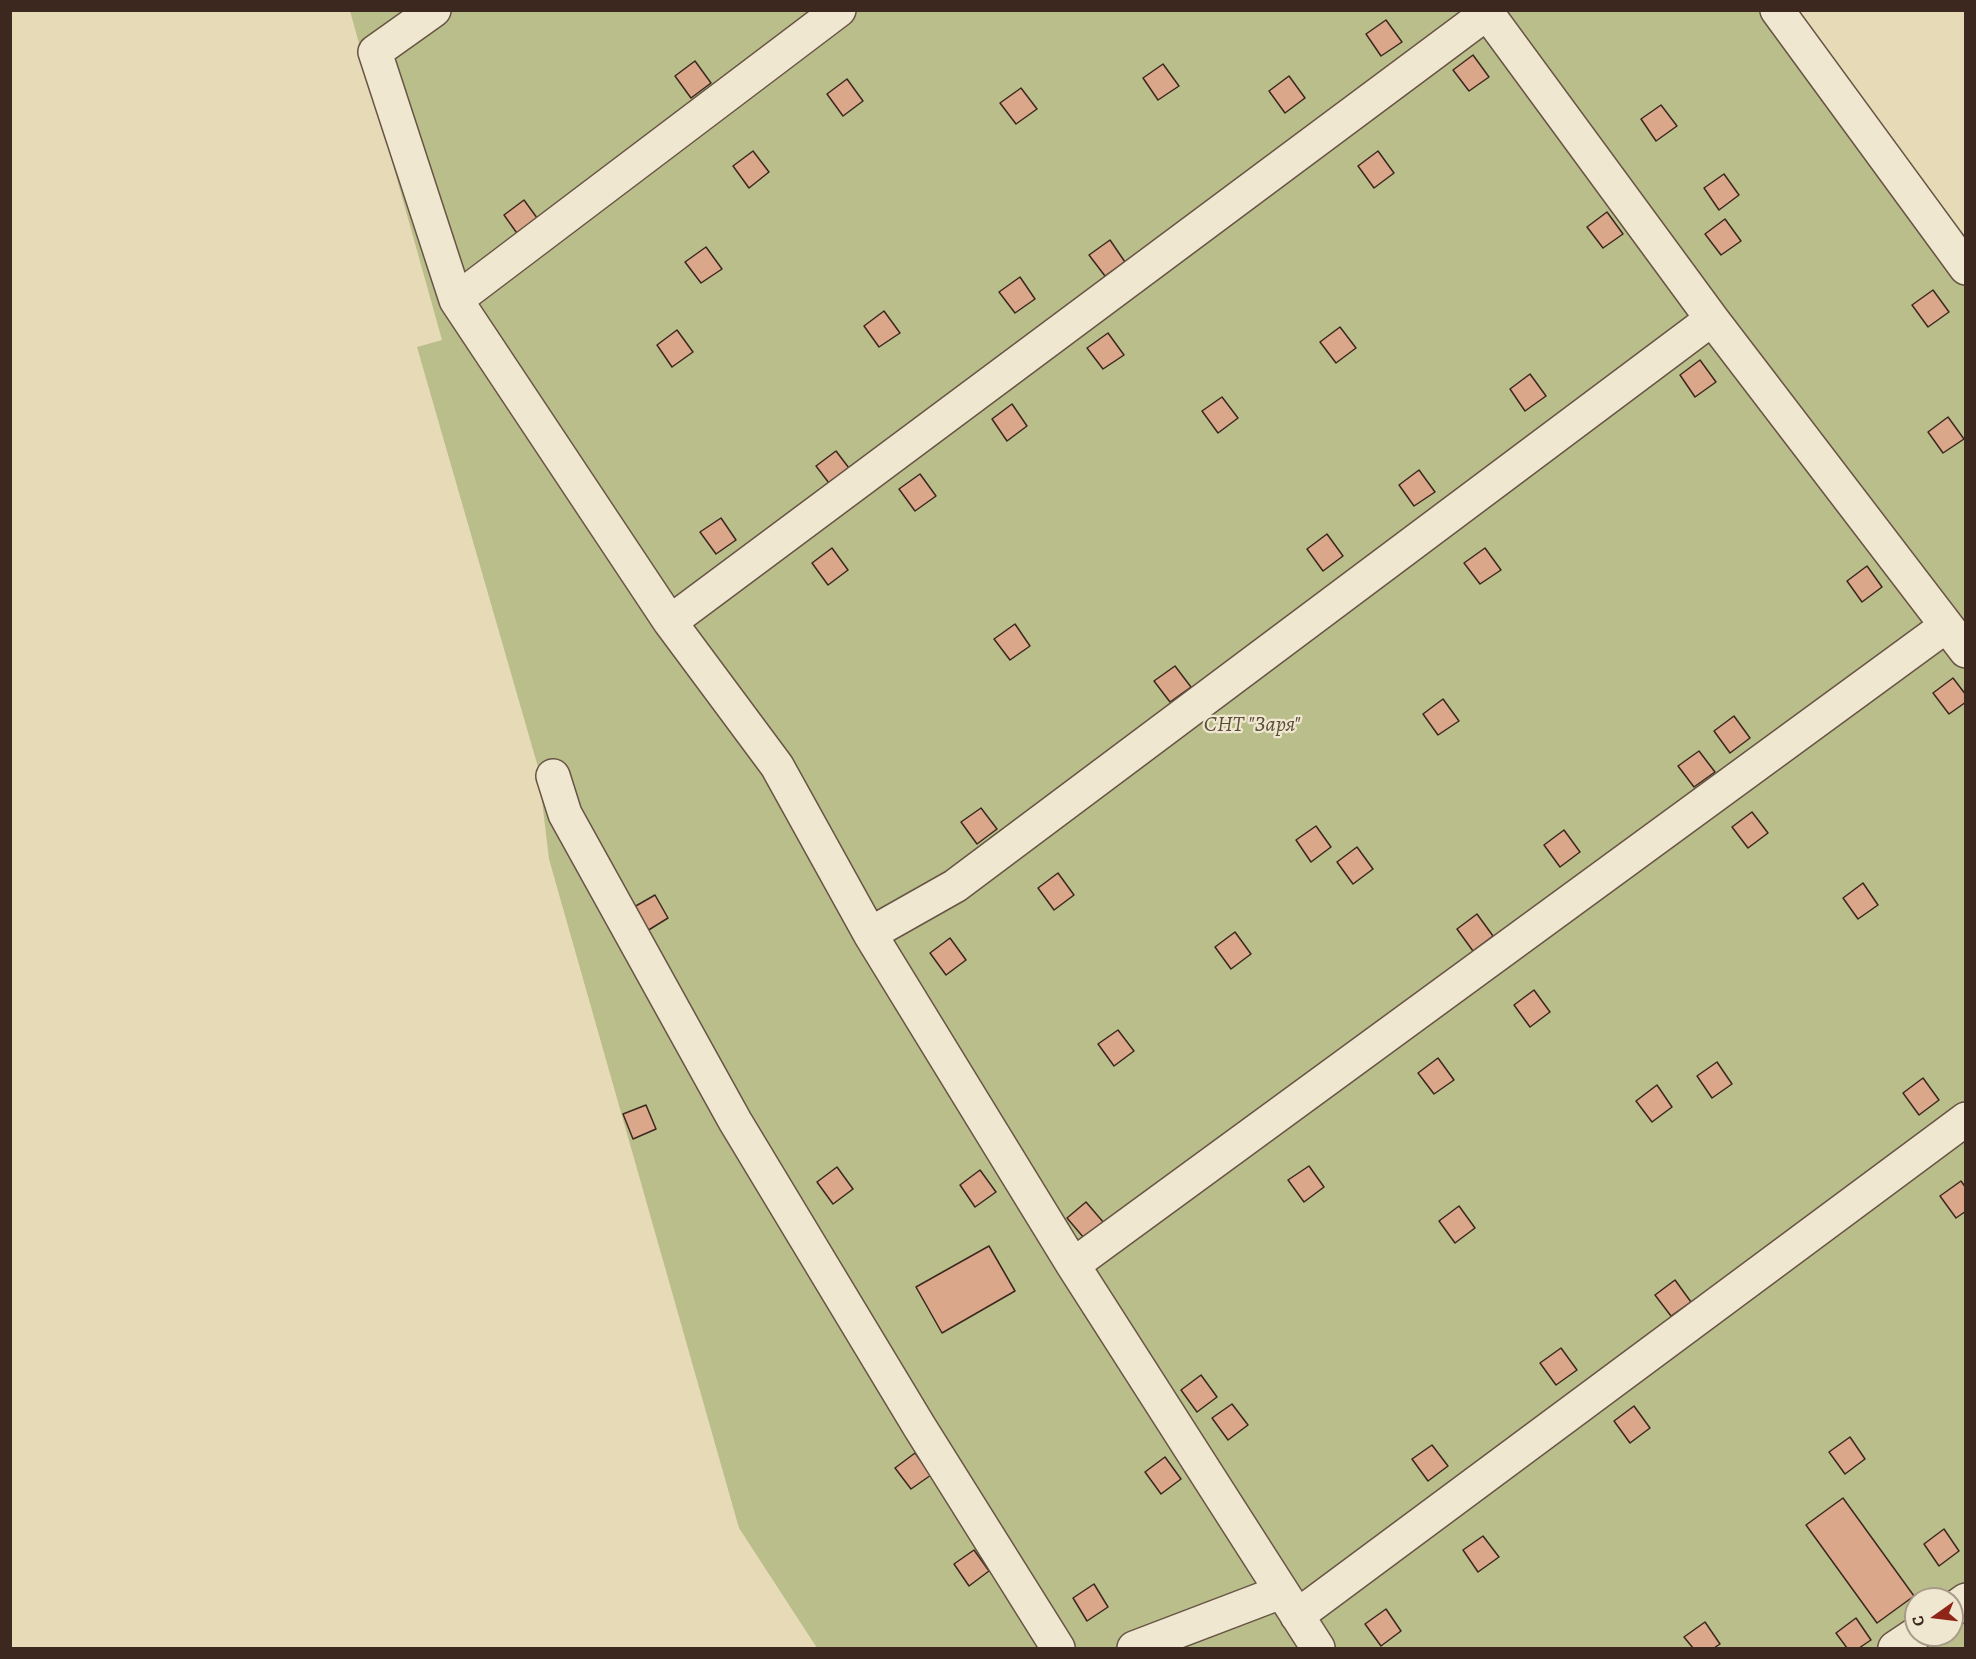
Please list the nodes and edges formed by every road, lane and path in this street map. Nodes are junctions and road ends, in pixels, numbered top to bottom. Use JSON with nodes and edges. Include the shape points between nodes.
{"nodes":[{"id":1,"x":434,"y":10,"type":"edge"},
{"id":2,"x":839,"y":10,"type":"edge"},
{"id":3,"x":1777,"y":10,"type":"edge"},
{"id":4,"x":1486,"y":12,"type":"edge"},
{"id":5,"x":1965,"y":268,"type":"edge"},
{"id":6,"x":456,"y":300,"type":"junction"},
{"id":7,"x":1712,"y":319,"type":"junction"},
{"id":8,"x":670,"y":622,"type":"junction"},
{"id":9,"x":1956,"y":638,"type":"edge"},
{"id":10,"x":553,"y":776,"type":"dead end"},
{"id":11,"x":870,"y":934,"type":"junction"},
{"id":12,"x":1965,"y":1119,"type":"edge"},
{"id":13,"x":1073,"y":1265,"type":"junction"},
{"id":14,"x":1289,"y":1604,"type":"junction"},
{"id":15,"x":1058,"y":1648,"type":"edge"},
{"id":16,"x":1134,"y":1648,"type":"edge"},
{"id":17,"x":1318,"y":1648,"type":"edge"}],
"edges":[{"from":1,"to":6,"type":"street","via":[[375,52]]},
{"from":2,"to":6,"type":"street"},
{"from":3,"to":5,"type":"street"},
{"from":4,"to":7,"type":"street"},
{"from":4,"to":8,"type":"street"},
{"from":6,"to":8,"type":"street"},
{"from":7,"to":9,"type":"street"},
{"from":7,"to":11,"type":"street","via":[[955,886]]},
{"from":8,"to":11,"type":"street","via":[[777,766]]},
{"from":9,"to":13,"type":"street"},
{"from":10,"to":15,"type":"street","via":[[565,814],[735,1121]]},
{"from":11,"to":13,"type":"street"},
{"from":12,"to":14,"type":"street"},
{"from":13,"to":14,"type":"street"},
{"from":14,"to":16,"type":"street"},
{"from":14,"to":17,"type":"street"}]}
